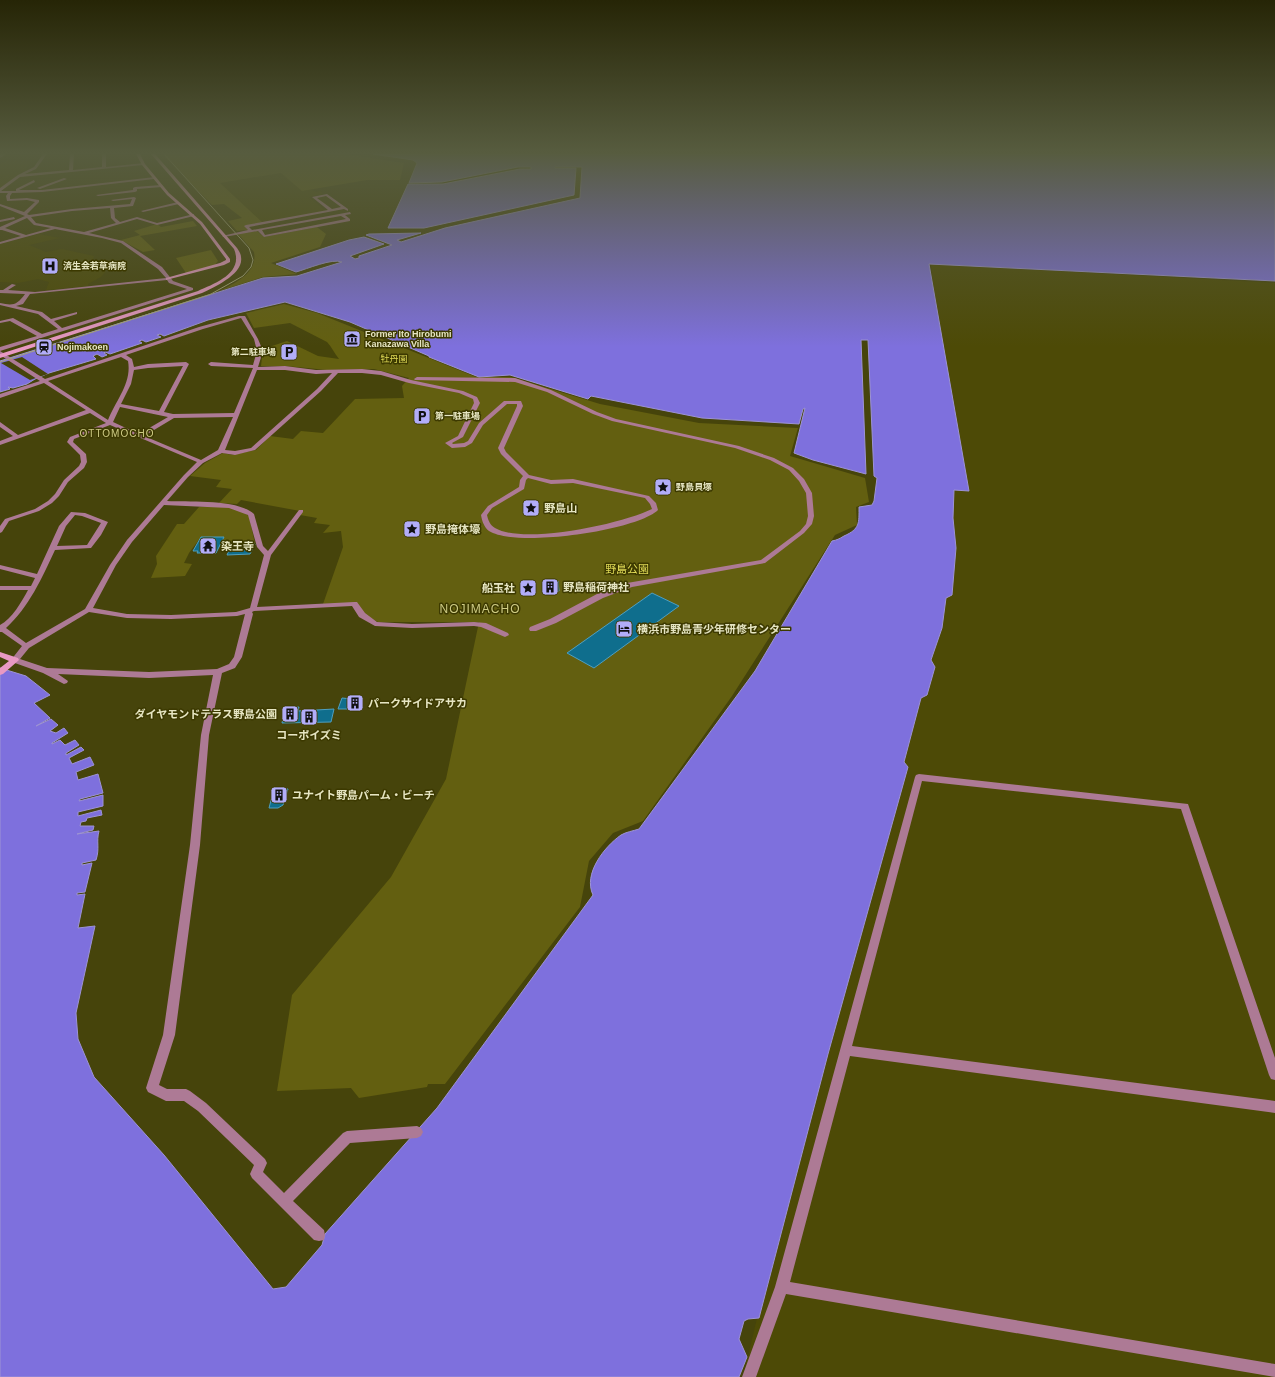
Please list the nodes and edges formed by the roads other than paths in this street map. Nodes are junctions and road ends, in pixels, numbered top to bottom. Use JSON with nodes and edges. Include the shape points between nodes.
{"nodes":[{"id":1,"x":12,"y":218,"type":"edge"},
{"id":2,"x":19,"y":218,"type":"edge"},
{"id":3,"x":29,"y":218,"type":"edge"},
{"id":4,"x":113,"y":218,"type":"edge"},
{"id":5,"x":136,"y":218,"type":"edge"},
{"id":6,"x":138,"y":218,"type":"edge"},
{"id":7,"x":180,"y":218,"type":"edge"},
{"id":8,"x":196,"y":218,"type":"edge"},
{"id":9,"x":209,"y":218,"type":"edge"},
{"id":10,"x":287,"y":218,"type":"edge"},
{"id":11,"x":323,"y":218,"type":"edge"},
{"id":12,"x":347,"y":218,"type":"edge"},
{"id":13,"x":0,"y":221,"type":"edge"},
{"id":14,"x":119,"y":223,"type":"junction"},
{"id":15,"x":0,"y":228,"type":"edge"},
{"id":16,"x":54,"y":229,"type":"junction"},
{"id":17,"x":259,"y":229,"type":"junction"},
{"id":18,"x":251,"y":231,"type":"junction"},
{"id":19,"x":85,"y":233,"type":"junction"},
{"id":20,"x":25,"y":236,"type":"junction"},
{"id":21,"x":224,"y":236,"type":"junction"},
{"id":22,"x":0,"y":243,"type":"edge"},
{"id":23,"x":168,"y":279,"type":"junction"},
{"id":24,"x":14,"y":285,"type":"dead end"},
{"id":25,"x":1,"y":292,"type":"edge"},
{"id":26,"x":28,"y":293,"type":"junction"},
{"id":27,"x":0,"y":304,"type":"edge"},
{"id":28,"x":12,"y":306,"type":"junction"},
{"id":29,"x":75,"y":313,"type":"dead end"},
{"id":30,"x":50,"y":321,"type":"junction"},
{"id":31,"x":0,"y":322,"type":"edge"},
{"id":32,"x":61,"y":329,"type":"junction"},
{"id":33,"x":41,"y":336,"type":"junction"},
{"id":34,"x":0,"y":349,"type":"edge"},
{"id":35,"x":1,"y":355,"type":"edge"},
{"id":36,"x":122,"y":355,"type":"junction"},
{"id":37,"x":211,"y":364,"type":"dead end"},
{"id":38,"x":256,"y":368,"type":"junction"},
{"id":39,"x":132,"y":369,"type":"junction"},
{"id":40,"x":336,"y":372,"type":"junction"},
{"id":41,"x":46,"y":381,"type":"junction"},
{"id":42,"x":409,"y":381,"type":"junction"},
{"id":43,"x":0,"y":396,"type":"edge"},
{"id":44,"x":118,"y":405,"type":"junction"},
{"id":45,"x":90,"y":411,"type":"junction"},
{"id":46,"x":160,"y":414,"type":"junction"},
{"id":47,"x":237,"y":415,"type":"junction"},
{"id":48,"x":173,"y":416,"type":"junction"},
{"id":49,"x":110,"y":423,"type":"junction"},
{"id":50,"x":0,"y":424,"type":"edge"},
{"id":51,"x":141,"y":435,"type":"junction"},
{"id":52,"x":18,"y":436,"type":"junction"},
{"id":53,"x":0,"y":443,"type":"edge"},
{"id":54,"x":221,"y":451,"type":"junction"},
{"id":55,"x":202,"y":462,"type":"junction"},
{"id":56,"x":527,"y":476,"type":"junction"},
{"id":57,"x":162,"y":502,"type":"junction"},
{"id":58,"x":301,"y":511,"type":"dead end"},
{"id":59,"x":0,"y":515,"type":"edge"},
{"id":60,"x":7,"y":520,"type":"junction"},
{"id":61,"x":0,"y":531,"type":"edge"},
{"id":62,"x":53,"y":548,"type":"junction"},
{"id":63,"x":268,"y":555,"type":"junction"},
{"id":64,"x":0,"y":567,"type":"edge"},
{"id":65,"x":39,"y":577,"type":"junction"},
{"id":66,"x":0,"y":588,"type":"edge"},
{"id":67,"x":32,"y":588,"type":"junction"},
{"id":68,"x":88,"y":610,"type":"junction"},
{"id":69,"x":251,"y":610,"type":"junction"},
{"id":70,"x":1,"y":628,"type":"edge"},
{"id":71,"x":533,"y":629,"type":"dead end"},
{"id":72,"x":505,"y":635,"type":"dead end"},
{"id":73,"x":26,"y":646,"type":"junction"},
{"id":74,"x":0,"y":654,"type":"edge"},
{"id":75,"x":15,"y":660,"type":"junction"},
{"id":76,"x":46,"y":671,"type":"junction"},
{"id":77,"x":0,"y":672,"type":"edge"},
{"id":78,"x":218,"y":672,"type":"junction"},
{"id":79,"x":64,"y":681,"type":"dead end"},
{"id":80,"x":846,"y":1050,"type":"junction"},
{"id":81,"x":1275,"y":1075,"type":"edge"},
{"id":82,"x":1275,"y":1107,"type":"edge"},
{"id":83,"x":417,"y":1132,"type":"dead end"},
{"id":84,"x":284,"y":1202,"type":"junction"},
{"id":85,"x":319,"y":1235,"type":"dead end"},
{"id":86,"x":782,"y":1287,"type":"junction"},
{"id":87,"x":1275,"y":1371,"type":"edge"},
{"id":88,"x":749,"y":1377,"type":"edge"}],
"edges":[{"from":1,"to":13,"type":"street"},
{"from":2,"to":15,"type":"street"},
{"from":3,"to":16,"type":"street","via":[[35,224]]},
{"from":4,"to":14,"type":"street"},
{"from":5,"to":14,"type":"street"},
{"from":6,"to":7,"type":"street","via":[[157,224]]},
{"from":8,"to":23,"type":"street","via":[[211,234],[228,261]]},
{"from":9,"to":21,"type":"street"},
{"from":10,"to":18,"type":"street","via":[[246,226]]},
{"from":11,"to":17,"type":"street"},
{"from":12,"to":17,"type":"street","via":[[349,220],[264,236]]},
{"from":14,"to":19,"type":"street"},
{"from":15,"to":20,"type":"street"},
{"from":16,"to":19,"type":"street"},
{"from":16,"to":20,"type":"street"},
{"from":17,"to":18,"type":"street"},
{"from":18,"to":21,"type":"street"},
{"from":19,"to":23,"type":"street","via":[[122,242],[160,268]]},
{"from":20,"to":22,"type":"street"},
{"from":21,"to":35,"type":"street","via":[[240,254],[240,259],[236,270],[214,286],[184,298]]},
{"from":23,"to":26,"type":"street"},
{"from":23,"to":32,"type":"street","via":[[191,289]]},
{"from":24,"to":25,"type":"street"},
{"from":25,"to":26,"type":"street"},
{"from":26,"to":28,"type":"street","via":[[20,303]]},
{"from":27,"to":28,"type":"street"},
{"from":28,"to":30,"type":"street","via":[[40,313]]},
{"from":29,"to":30,"type":"street"},
{"from":30,"to":32,"type":"street"},
{"from":31,"to":33,"type":"street","via":[[11,319]]},
{"from":32,"to":33,"type":"street"},
{"from":33,"to":34,"type":"street"},
{"from":35,"to":41,"type":"street"},
{"from":36,"to":38,"type":"street","via":[[201,328],[243,317],[260,351]]},
{"from":36,"to":39,"type":"street","via":[[130,360]]},
{"from":36,"to":41,"type":"street"},
{"from":37,"to":38,"type":"street"},
{"from":38,"to":40,"type":"street"},
{"from":38,"to":47,"type":"street"},
{"from":39,"to":44,"type":"street","via":[[128,385]]},
{"from":39,"to":46,"type":"street","via":[[186,364]]},
{"from":40,"to":42,"type":"street","via":[[381,373]]},
{"from":40,"to":54,"type":"street","via":[[253,449],[235,453]]},
{"from":41,"to":43,"type":"street"},
{"from":41,"to":45,"type":"street"},
{"from":42,"to":56,"type":"street","via":[[461,392],[475,398],[477,403],[460,437],[448,443],[452,446],[465,446],[481,424],[506,402],[519,402],[520,406],[501,448]]},
{"from":42,"to":71,"type":"street","via":[[515,380],[549,391],[614,420],[737,447],[772,459],[791,469],[802,480],[809,493],[809,524],[763,562],[630,585],[600,596]]},
{"from":44,"to":46,"type":"street"},
{"from":44,"to":49,"type":"street"},
{"from":45,"to":49,"type":"street"},
{"from":45,"to":52,"type":"street"},
{"from":46,"to":48,"type":"street"},
{"from":47,"to":48,"type":"street"},
{"from":47,"to":54,"type":"street"},
{"from":48,"to":51,"type":"street"},
{"from":49,"to":51,"type":"street"},
{"from":49,"to":60,"type":"street","via":[[72,438],[70,443],[83,454],[84,462],[66,481],[54,499],[37,510]]},
{"from":50,"to":52,"type":"street"},
{"from":51,"to":55,"type":"street"},
{"from":52,"to":53,"type":"street"},
{"from":54,"to":55,"type":"street"},
{"from":55,"to":57,"type":"street"},
{"from":56,"to":56,"type":"street","via":[[551,482],[573,481],[647,497],[655,510],[636,519],[572,534],[530,537],[494,530],[486,523],[484,515],[490,507],[522,488]]},
{"from":57,"to":63,"type":"street","via":[[229,506],[245,510],[251,514],[260,547]]},
{"from":57,"to":68,"type":"street","via":[[129,541]]},
{"from":58,"to":63,"type":"street"},
{"from":59,"to":60,"type":"street"},
{"from":60,"to":61,"type":"street"},
{"from":62,"to":62,"type":"street","via":[[64,521],[72,513],[105,522],[88,547]]},
{"from":62,"to":65,"type":"street"},
{"from":63,"to":69,"type":"street"},
{"from":64,"to":65,"type":"street"},
{"from":65,"to":67,"type":"street"},
{"from":66,"to":67,"type":"street"},
{"from":67,"to":70,"type":"street","via":[[20,609]]},
{"from":68,"to":69,"type":"street","via":[[127,616],[164,617],[237,614]]},
{"from":68,"to":73,"type":"street"},
{"from":69,"to":72,"type":"street","via":[[354,604],[362,615],[375,624],[474,624],[483,625]]},
{"from":69,"to":78,"type":"street","via":[[238,657],[232,666]]},
{"from":70,"to":73,"type":"street"},
{"from":73,"to":75,"type":"street"},
{"from":74,"to":75,"type":"street"},
{"from":75,"to":76,"type":"street"},
{"from":75,"to":77,"type":"street"},
{"from":76,"to":78,"type":"street","via":[[149,675]]},
{"from":76,"to":79,"type":"street"},
{"from":78,"to":84,"type":"street","via":[[205,734],[196,845],[169,1034],[152,1088],[166,1094],[186,1095],[202,1107],[261,1163],[256,1174]]},
{"from":80,"to":81,"type":"street","via":[[919,777],[1185,806]]},
{"from":80,"to":82,"type":"street"},
{"from":80,"to":86,"type":"street"},
{"from":83,"to":84,"type":"street","via":[[347,1137]]},
{"from":84,"to":85,"type":"street"},
{"from":86,"to":87,"type":"street"},
{"from":86,"to":88,"type":"street"}]}
